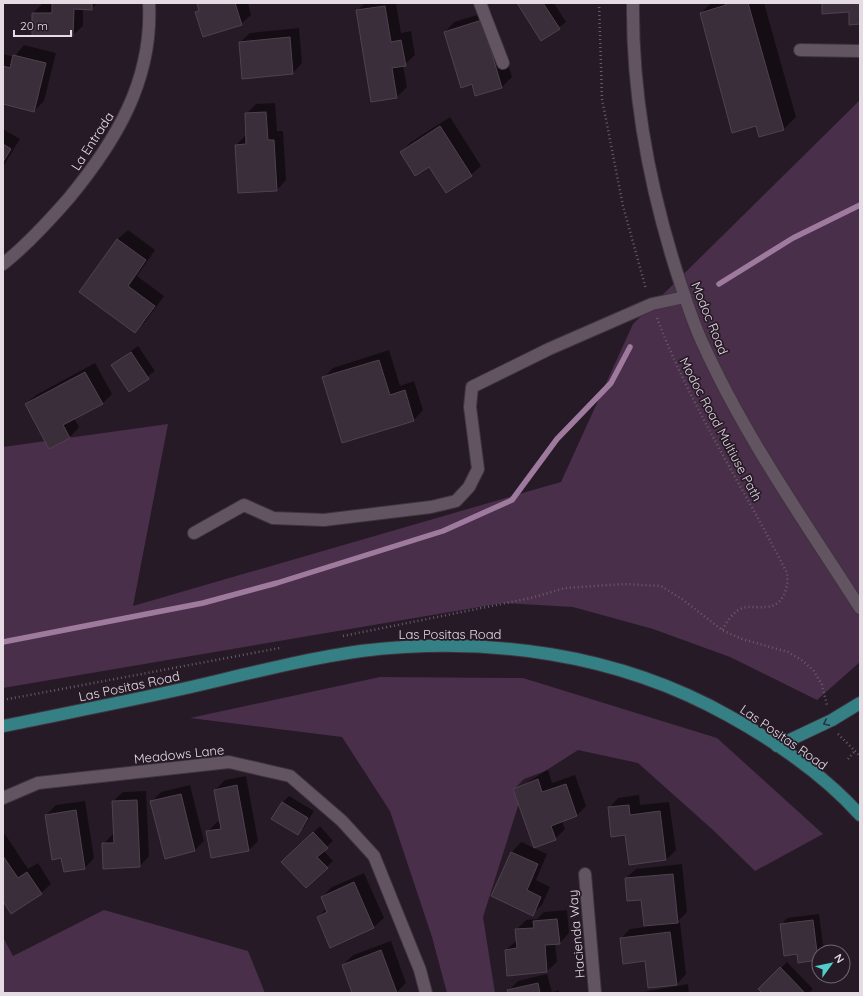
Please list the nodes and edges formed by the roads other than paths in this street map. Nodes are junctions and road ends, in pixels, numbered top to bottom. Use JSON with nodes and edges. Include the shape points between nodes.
{"nodes":[{"id":1,"x":149,"y":3,"type":"edge"},
{"id":2,"x":480,"y":3,"type":"edge"},
{"id":3,"x":633,"y":3,"type":"edge"},
{"id":4,"x":800,"y":50,"type":"dead end"},
{"id":5,"x":860,"y":51,"type":"edge"},
{"id":6,"x":503,"y":63,"type":"dead end"},
{"id":7,"x":3,"y":264,"type":"edge"},
{"id":8,"x":685,"y":297,"type":"junction"},
{"id":9,"x":194,"y":533,"type":"dead end"},
{"id":10,"x":860,"y":608,"type":"edge"},
{"id":11,"x":860,"y":703,"type":"edge"},
{"id":12,"x":3,"y":726,"type":"edge"},
{"id":13,"x":777,"y":746,"type":"junction"},
{"id":14,"x":3,"y":798,"type":"edge"},
{"id":15,"x":860,"y":815,"type":"edge"},
{"id":16,"x":585,"y":874,"type":"dead end"},
{"id":17,"x":426,"y":993,"type":"edge"},
{"id":18,"x":595,"y":993,"type":"edge"}],
"edges":[{"from":1,"to":7,"type":"street","name":"La Entrada","via":[[147,43],[140,77],[128,110],[112,140],[91,172],[53,217]]},
{"from":2,"to":6,"type":"street"},
{"from":3,"to":8,"type":"street","name":"Modoc Road","via":[[633,41],[645,151],[663,229]]},
{"from":4,"to":5,"type":"street"},
{"from":8,"to":9,"type":"street","via":[[652,304],[548,349],[472,387],[470,407],[478,469],[469,487],[456,501],[431,508],[324,520],[273,518],[244,505]]},
{"from":8,"to":10,"type":"street","name":"Modoc Road","via":[[702,343],[754,443]]},
{"from":11,"to":13,"type":"main road","one_way":true,"via":[[832,720]]},
{"from":12,"to":13,"type":"main road","name":"Las Positas Road","via":[[317,658],[406,647],[473,646],[521,649],[568,656],[614,667],[668,686],[711,706],[753,729]]},
{"from":13,"to":15,"type":"main road","name":"Las Positas Road","via":[[826,783]]},
{"from":14,"to":17,"type":"street","name":"Meadows Lane","via":[[38,783],[229,762],[290,776],[342,821],[374,856],[420,970]]},
{"from":16,"to":18,"type":"street","name":"Hacienda Way"}]}
